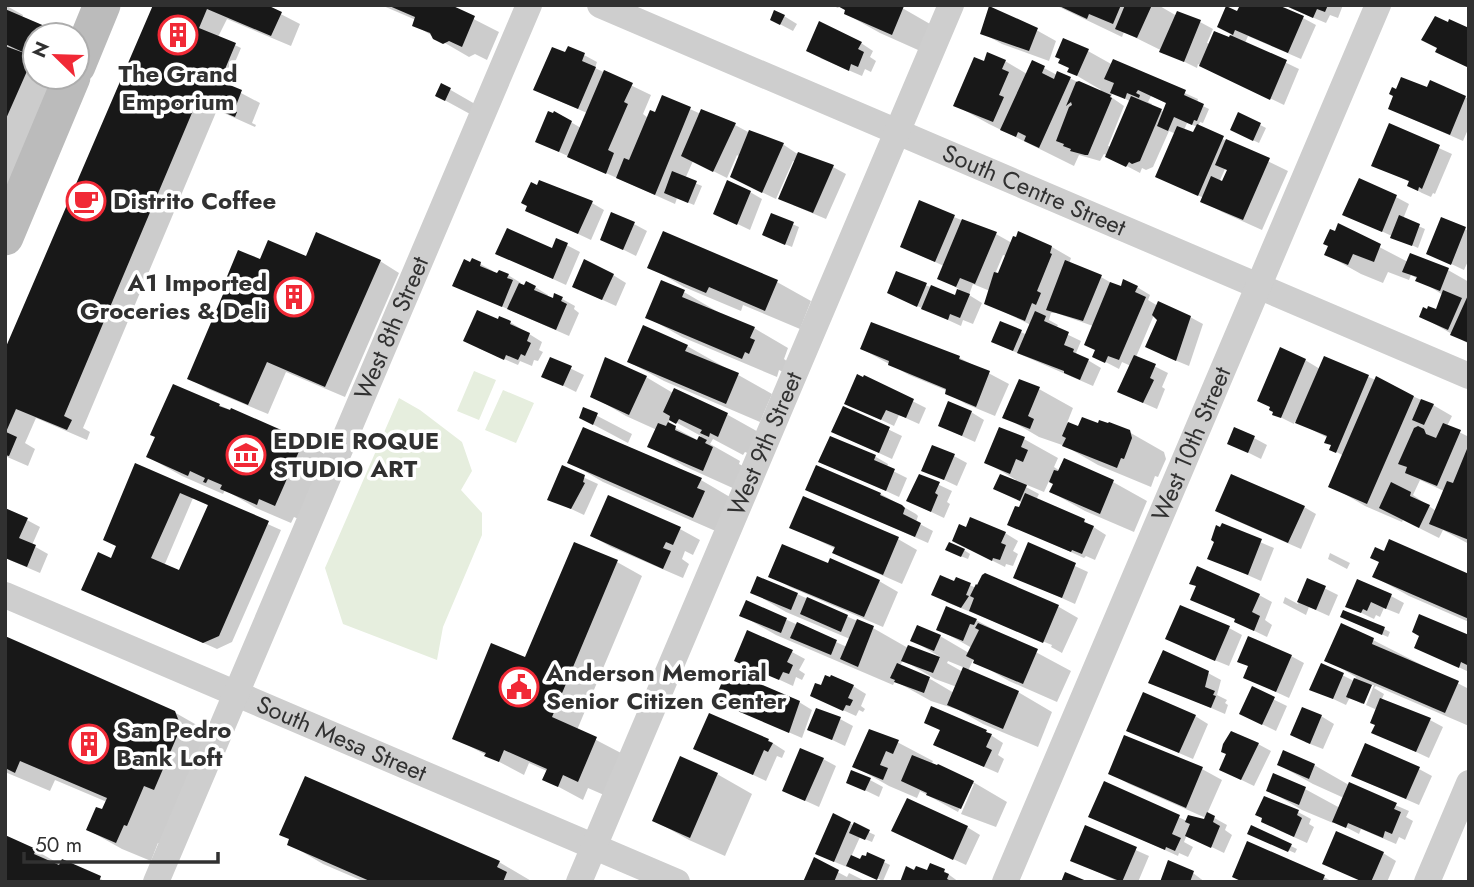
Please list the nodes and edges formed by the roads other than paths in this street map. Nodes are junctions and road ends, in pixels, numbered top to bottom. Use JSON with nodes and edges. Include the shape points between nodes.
{"nodes":[{"id":1,"x":102,"y":5,"type":"edge"},
{"id":2,"x":529,"y":5,"type":"edge"},
{"id":3,"x":600,"y":5,"type":"edge"},
{"id":4,"x":951,"y":5,"type":"edge"},
{"id":5,"x":1378,"y":5,"type":"edge"},
{"id":6,"x":91,"y":32,"type":"edge"},
{"id":7,"x":66,"y":91,"type":"edge"},
{"id":8,"x":895,"y":133,"type":"junction"},
{"id":9,"x":5,"y":237,"type":"edge"},
{"id":10,"x":1259,"y":286,"type":"junction"},
{"id":11,"x":1469,"y":376,"type":"edge"},
{"id":12,"x":5,"y":595,"type":"edge"},
{"id":13,"x":235,"y":694,"type":"junction"},
{"id":14,"x":1469,"y":783,"type":"edge"},
{"id":15,"x":594,"y":846,"type":"junction"},
{"id":16,"x":156,"y":882,"type":"edge"},
{"id":17,"x":579,"y":882,"type":"edge"},
{"id":18,"x":677,"y":882,"type":"edge"},
{"id":19,"x":1005,"y":882,"type":"edge"},
{"id":20,"x":1427,"y":882,"type":"edge"}],
"edges":[{"from":1,"to":6,"type":"main road"},
{"from":2,"to":13,"type":"street","name":"West 8th Street"},
{"from":3,"to":8,"type":"street","name":"South Centre Street"},
{"from":4,"to":8,"type":"street","name":"West 9th Street"},
{"from":5,"to":10,"type":"street","name":"West 10th Street"},
{"from":7,"to":9,"type":"main road"},
{"from":8,"to":10,"type":"street","name":"South Centre Street"},
{"from":8,"to":15,"type":"street","name":"West 9th Street"},
{"from":10,"to":11,"type":"street","name":"South Centre Street"},
{"from":10,"to":19,"type":"street","name":"West 10th Street"},
{"from":12,"to":13,"type":"street","name":"South Mesa Street"},
{"from":13,"to":15,"type":"street","name":"South Mesa Street"},
{"from":13,"to":16,"type":"street","name":"West 8th Street"},
{"from":14,"to":20,"type":"street"},
{"from":15,"to":17,"type":"street","name":"West 9th Street"},
{"from":15,"to":18,"type":"street","name":"South Mesa Street"}]}
